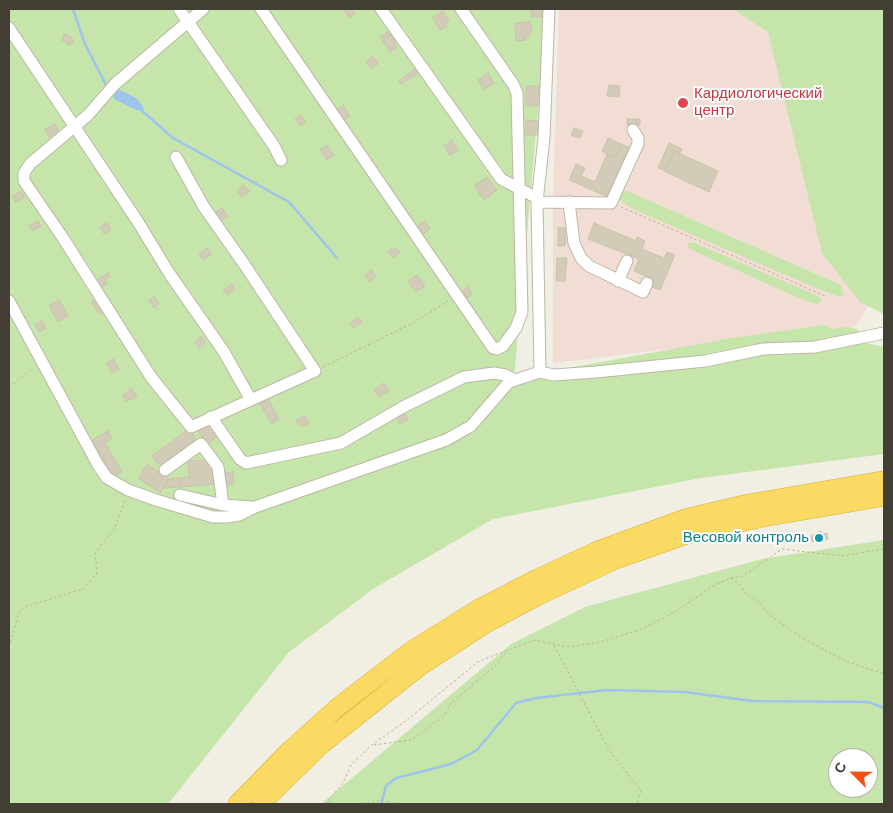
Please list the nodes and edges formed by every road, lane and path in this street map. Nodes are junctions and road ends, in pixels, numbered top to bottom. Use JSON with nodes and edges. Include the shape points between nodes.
{"nodes":[{"id":1,"x":15,"y":9,"type":"edge"},
{"id":2,"x":179,"y":9,"type":"edge"},
{"id":3,"x":203,"y":9,"type":"edge"},
{"id":4,"x":261,"y":9,"type":"edge"},
{"id":5,"x":382,"y":9,"type":"edge"},
{"id":6,"x":462,"y":9,"type":"edge"},
{"id":7,"x":549,"y":9,"type":"edge"},
{"id":8,"x":9,"y":14,"type":"edge"},
{"id":9,"x":188,"y":22,"type":"junction"},
{"id":10,"x":9,"y":28,"type":"edge"},
{"id":11,"x":74,"y":128,"type":"junction"},
{"id":12,"x":632,"y":130,"type":"dead end"},
{"id":13,"x":176,"y":157,"type":"dead end"},
{"id":14,"x":281,"y":160,"type":"dead end"},
{"id":15,"x":520,"y":190,"type":"junction"},
{"id":16,"x":537,"y":200,"type":"junction"},
{"id":17,"x":569,"y":202,"type":"junction"},
{"id":18,"x":611,"y":203,"type":"junction"},
{"id":19,"x":628,"y":262,"type":"dead end"},
{"id":20,"x":618,"y":281,"type":"junction"},
{"id":21,"x":647,"y":283,"type":"dead end"},
{"id":22,"x":456,"y":294,"type":"junction"},
{"id":23,"x":825,"y":296,"type":"dead end"},
{"id":24,"x":9,"y":301,"type":"edge"},
{"id":25,"x":884,"y":333,"type":"edge"},
{"id":26,"x":41,"y":362,"type":"junction"},
{"id":27,"x":315,"y":371,"type":"junction"},
{"id":28,"x":540,"y":372,"type":"junction"},
{"id":29,"x":515,"y":380,"type":"junction"},
{"id":30,"x":9,"y":387,"type":"edge"},
{"id":31,"x":251,"y":400,"type":"junction"},
{"id":32,"x":212,"y":417,"type":"junction"},
{"id":33,"x":165,"y":470,"type":"dead end"},
{"id":34,"x":884,"y":480,"type":"edge"},
{"id":35,"x":128,"y":490,"type":"junction"},
{"id":36,"x":180,"y":495,"type":"dead end"},
{"id":37,"x":884,"y":497,"type":"edge"},
{"id":38,"x":223,"y":505,"type":"junction"},
{"id":39,"x":255,"y":507,"type":"junction"},
{"id":40,"x":884,"y":548,"type":"edge"},
{"id":41,"x":731,"y":578,"type":"junction"},
{"id":42,"x":554,"y":644,"type":"junction"},
{"id":43,"x":9,"y":647,"type":"edge"},
{"id":44,"x":507,"y":650,"type":"junction"},
{"id":45,"x":884,"y":674,"type":"edge"},
{"id":46,"x":372,"y":745,"type":"junction"},
{"id":47,"x":328,"y":800,"type":"junction"},
{"id":48,"x":237,"y":804,"type":"edge"},
{"id":49,"x":261,"y":804,"type":"edge"},
{"id":50,"x":325,"y":804,"type":"edge"},
{"id":51,"x":334,"y":804,"type":"edge"},
{"id":52,"x":362,"y":804,"type":"edge"},
{"id":53,"x":396,"y":804,"type":"edge"},
{"id":54,"x":435,"y":804,"type":"edge"},
{"id":55,"x":438,"y":804,"type":"edge"},
{"id":56,"x":637,"y":804,"type":"edge"}],
"edges":[{"from":1,"to":8,"type":"path"},
{"from":2,"to":9,"type":"lane"},
{"from":3,"to":9,"type":"lane"},
{"from":4,"to":22,"type":"lane"},
{"from":5,"to":15,"type":"lane","via":[[501,180]]},
{"from":6,"to":15,"type":"lane","via":[[517,93]]},
{"from":7,"to":16,"type":"lane","via":[[544,138]]},
{"from":9,"to":11,"type":"lane","via":[[115,84]]},
{"from":9,"to":14,"type":"lane"},
{"from":10,"to":11,"type":"lane"},
{"from":11,"to":31,"type":"lane","via":[[224,352]]},
{"from":11,"to":32,"type":"lane","via":[[30,164],[24,181],[164,396],[190,427]]},
{"from":12,"to":18,"type":"lane","via":[[638,144]]},
{"from":13,"to":27,"type":"lane","via":[[204,207]]},
{"from":15,"to":16,"type":"lane"},
{"from":15,"to":22,"type":"lane","via":[[522,312],[516,328],[503,346],[493,348]]},
{"from":16,"to":17,"type":"lane"},
{"from":16,"to":28,"type":"lane"},
{"from":17,"to":18,"type":"lane"},
{"from":17,"to":20,"type":"lane","via":[[574,243],[581,258],[589,266]]},
{"from":18,"to":23,"type":"path"},
{"from":19,"to":20,"type":"lane"},
{"from":20,"to":21,"type":"lane","via":[[643,292]]},
{"from":22,"to":27,"type":"path","via":[[413,323]]},
{"from":24,"to":26,"type":"lane"},
{"from":25,"to":28,"type":"lane","via":[[815,347],[764,348],[705,361],[554,375]]},
{"from":26,"to":30,"type":"path"},
{"from":26,"to":35,"type":"lane","via":[[98,465],[114,484]]},
{"from":27,"to":31,"type":"lane"},
{"from":28,"to":29,"type":"lane"},
{"from":29,"to":32,"type":"lane","via":[[505,374],[472,375],[404,407],[342,443],[246,463]]},
{"from":29,"to":39,"type":"lane","via":[[502,390],[472,426],[446,440]]},
{"from":31,"to":32,"type":"lane"},
{"from":33,"to":38,"type":"lane","via":[[201,444],[218,467]]},
{"from":34,"to":48,"type":"highway","via":[[745,504],[686,518],[596,551],[536,579],[456,622],[404,656],[339,706]]},
{"from":35,"to":39,"type":"lane","via":[[213,516],[240,515]]},
{"from":35,"to":43,"type":"path","via":[[115,528],[95,553],[97,573],[83,589],[24,607],[19,612]]},
{"from":36,"to":38,"type":"lane"},
{"from":37,"to":49,"type":"highway","via":[[761,518],[686,535],[615,560],[536,597],[487,623],[419,667],[322,745]]},
{"from":38,"to":39,"type":"lane"},
{"from":40,"to":41,"type":"path","via":[[842,556],[782,548],[742,576]]},
{"from":41,"to":42,"type":"path","via":[[640,630],[600,642],[568,647]]},
{"from":41,"to":45,"type":"path","via":[[771,616],[802,638],[845,661]]},
{"from":42,"to":44,"type":"path","via":[[535,640]]},
{"from":42,"to":56,"type":"path","via":[[609,750],[641,791]]},
{"from":44,"to":46,"type":"path","via":[[479,661]]},
{"from":44,"to":46,"type":"path","via":[[494,667],[451,703],[445,715],[420,734],[410,740]]},
{"from":46,"to":47,"type":"path","via":[[351,765],[343,783]]},
{"from":47,"to":50,"type":"path"},
{"from":47,"to":51,"type":"path"},
{"from":52,"to":53,"type":"path","via":[[383,800]]},
{"from":54,"to":55,"type":"path"}]}
